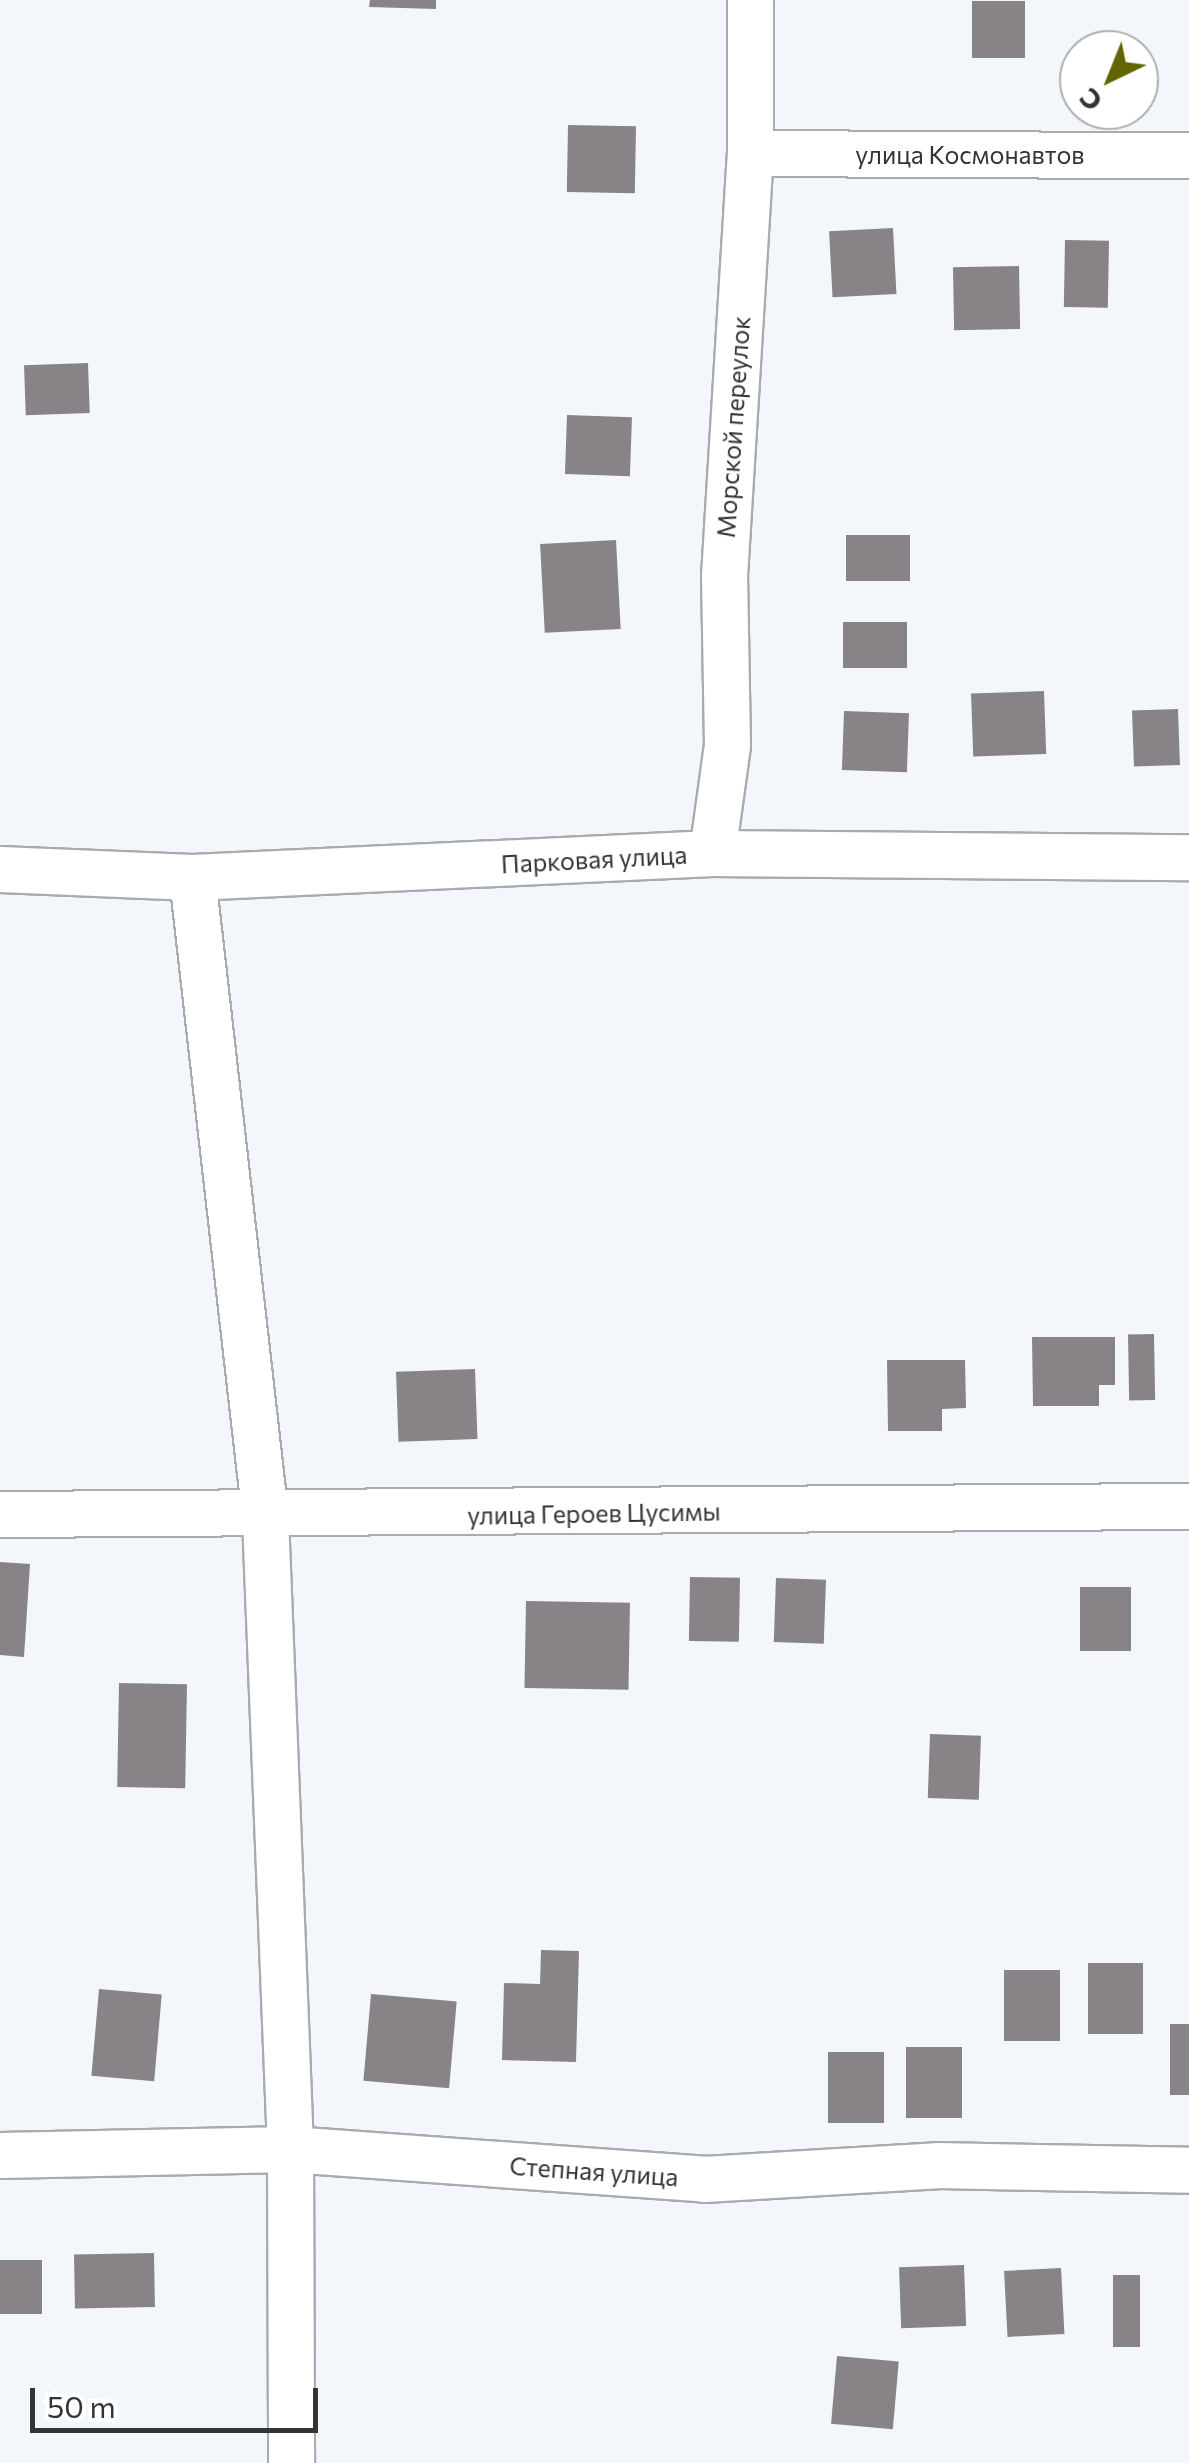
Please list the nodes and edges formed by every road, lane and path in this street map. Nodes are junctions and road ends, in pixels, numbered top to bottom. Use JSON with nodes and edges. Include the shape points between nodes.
{"nodes":[{"id":1,"x":750,"y":0,"type":"edge"},
{"id":2,"x":750,"y":153,"type":"junction"},
{"id":3,"x":1189,"y":156,"type":"edge"},
{"id":4,"x":712,"y":854,"type":"junction"},
{"id":5,"x":1189,"y":856,"type":"edge"},
{"id":6,"x":0,"y":869,"type":"edge"},
{"id":7,"x":192,"y":876,"type":"junction"},
{"id":8,"x":1189,"y":1506,"type":"edge"},
{"id":9,"x":0,"y":1514,"type":"edge"},
{"id":10,"x":265,"y":1517,"type":"junction"},
{"id":11,"x":290,"y":2149,"type":"junction"},
{"id":12,"x":0,"y":2155,"type":"edge"},
{"id":13,"x":1189,"y":2170,"type":"edge"},
{"id":14,"x":291,"y":2463,"type":"edge"}],
"edges":[{"from":1,"to":2,"type":"street","name":"Морской переулок"},
{"from":2,"to":3,"type":"street","name":"улица Космонавтов"},
{"from":2,"to":4,"type":"street","name":"Морской переулок","via":[[724,576],[727,744]]},
{"from":4,"to":5,"type":"street","name":"Парковая улица"},
{"from":4,"to":7,"type":"street","name":"Парковая улица"},
{"from":6,"to":7,"type":"street","name":"Парковая улица"},
{"from":7,"to":10,"type":"street"},
{"from":8,"to":10,"type":"street","name":"улица Героев Цусимы"},
{"from":9,"to":10,"type":"street","name":"улица Героев Цусимы"},
{"from":10,"to":11,"type":"street"},
{"from":11,"to":12,"type":"street","name":"Степная улица"},
{"from":11,"to":13,"type":"street","name":"Степная улица","via":[[704,2179],[938,2164]]},
{"from":11,"to":14,"type":"street"}]}
